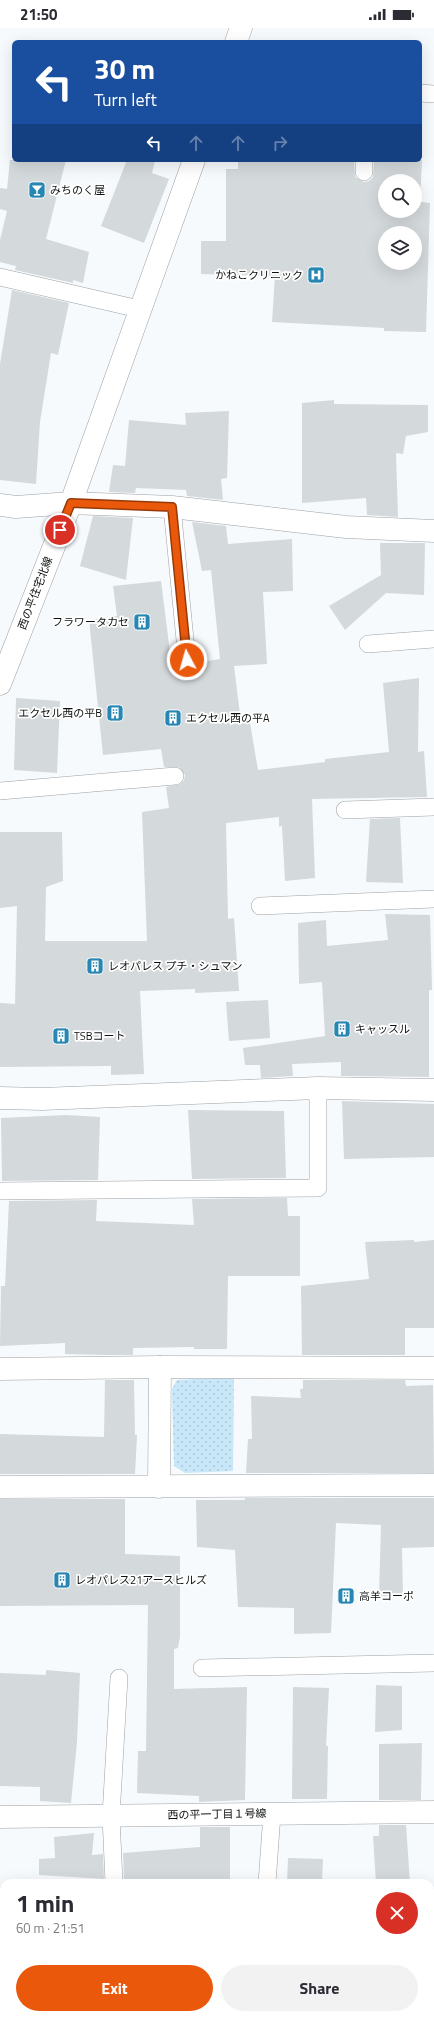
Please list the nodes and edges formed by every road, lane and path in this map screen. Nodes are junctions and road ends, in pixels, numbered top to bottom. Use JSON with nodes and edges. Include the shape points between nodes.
{"nodes":[{"id":1,"x":241,"y":28,"type":"edge"},
{"id":2,"x":237,"y":40,"type":"edge"},
{"id":3,"x":422,"y":93,"type":"edge"},
{"id":4,"x":434,"y":94,"type":"edge"},
{"id":5,"x":193,"y":162,"type":"edge"},
{"id":6,"x":0,"y":277,"type":"edge"},
{"id":7,"x":139,"y":309,"type":"junction"},
{"id":8,"x":71,"y":503,"type":"junction"},
{"id":9,"x":0,"y":505,"type":"edge"},
{"id":10,"x":172,"y":507,"type":"junction"},
{"id":11,"x":434,"y":531,"type":"edge"},
{"id":12,"x":434,"y":639,"type":"edge"},
{"id":13,"x":368,"y":644,"type":"dead end"},
{"id":14,"x":5,"y":654,"type":"edge"},
{"id":15,"x":187,"y":660,"type":"dead end"},
{"id":16,"x":0,"y":684,"type":"edge"},
{"id":17,"x":176,"y":776,"type":"dead end"},
{"id":18,"x":0,"y":791,"type":"edge"},
{"id":19,"x":434,"y":807,"type":"edge"},
{"id":20,"x":345,"y":810,"type":"dead end"},
{"id":21,"x":434,"y":899,"type":"edge"},
{"id":22,"x":260,"y":906,"type":"dead end"},
{"id":23,"x":318,"y":1088,"type":"junction"},
{"id":24,"x":434,"y":1090,"type":"edge"},
{"id":25,"x":0,"y":1098,"type":"edge"},
{"id":26,"x":0,"y":1191,"type":"edge"},
{"id":27,"x":160,"y":1367,"type":"junction"},
{"id":28,"x":434,"y":1368,"type":"edge"},
{"id":29,"x":0,"y":1369,"type":"edge"},
{"id":30,"x":434,"y":1485,"type":"edge"},
{"id":31,"x":0,"y":1486,"type":"edge"},
{"id":32,"x":159,"y":1487,"type":"junction"},
{"id":33,"x":434,"y":1663,"type":"edge"},
{"id":34,"x":202,"y":1668,"type":"dead end"},
{"id":35,"x":119,"y":1678,"type":"dead end"},
{"id":36,"x":434,"y":1812,"type":"edge"},
{"id":37,"x":272,"y":1814,"type":"junction"},
{"id":38,"x":111,"y":1816,"type":"junction"},
{"id":39,"x":0,"y":1817,"type":"edge"},
{"id":40,"x":114,"y":1879,"type":"edge"},
{"id":41,"x":267,"y":1879,"type":"edge"}],
"edges":[{"from":1,"to":2,"type":"street"},
{"from":3,"to":4,"type":"lane"},
{"from":5,"to":7,"type":"street","name":"西の平住宅北線"},
{"from":6,"to":7,"type":"lane"},
{"from":7,"to":8,"type":"street","name":"西の平住宅北線"},
{"from":8,"to":9,"type":"street","via":[[16,507]]},
{"from":8,"to":10,"type":"street"},
{"from":8,"to":14,"type":"street","name":"西の平住宅北線"},
{"from":10,"to":11,"type":"street","via":[[346,527]]},
{"from":10,"to":15,"type":"lane"},
{"from":12,"to":13,"type":"lane"},
{"from":14,"to":16,"type":"street","name":"西の平住宅北線"},
{"from":17,"to":18,"type":"lane"},
{"from":19,"to":20,"type":"lane"},
{"from":21,"to":22,"type":"lane"},
{"from":23,"to":24,"type":"street"},
{"from":23,"to":25,"type":"street","via":[[42,1100]]},
{"from":23,"to":26,"type":"lane","via":[[318,1188]]},
{"from":27,"to":28,"type":"street"},
{"from":27,"to":29,"type":"street"},
{"from":27,"to":32,"type":"street"},
{"from":30,"to":32,"type":"street"},
{"from":31,"to":32,"type":"street"},
{"from":33,"to":34,"type":"lane"},
{"from":35,"to":38,"type":"lane"},
{"from":36,"to":37,"type":"street","name":"西の平一丁目１号線"},
{"from":37,"to":38,"type":"street","name":"西の平一丁目１号線"},
{"from":37,"to":41,"type":"lane"},
{"from":38,"to":39,"type":"street","name":"西の平一丁目１号線"},
{"from":38,"to":40,"type":"lane"}]}
